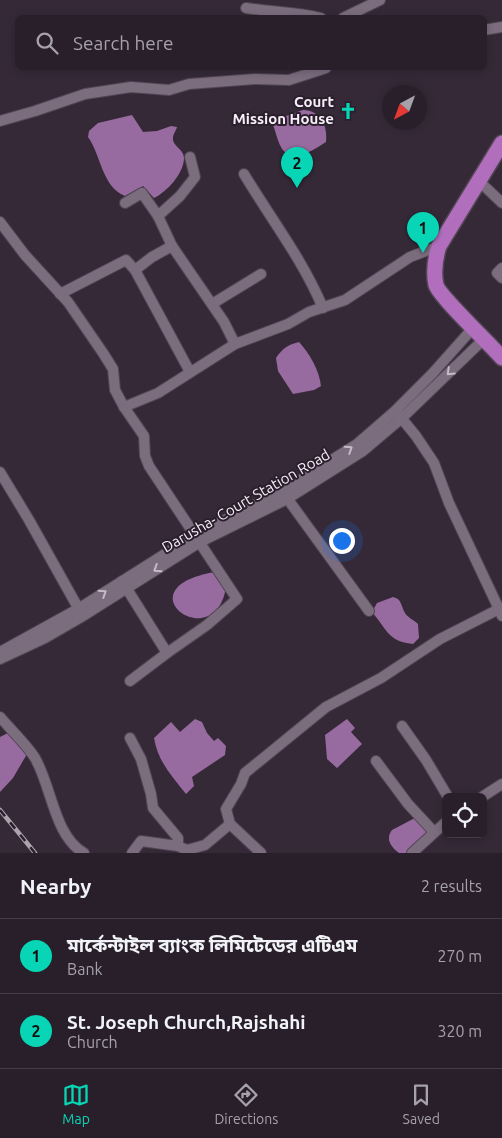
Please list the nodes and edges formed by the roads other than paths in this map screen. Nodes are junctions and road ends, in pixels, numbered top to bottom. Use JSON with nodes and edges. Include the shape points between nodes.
{"nodes":[{"id":1,"x":380,"y":0,"type":"edge"},
{"id":2,"x":246,"y":8,"type":"dead end"},
{"id":3,"x":306,"y":15,"type":"edge"},
{"id":4,"x":349,"y":15,"type":"edge"},
{"id":5,"x":502,"y":28,"type":"edge"},
{"id":6,"x":487,"y":30,"type":"edge"},
{"id":7,"x":320,"y":70,"type":"edge"},
{"id":8,"x":0,"y":121,"type":"edge"},
{"id":9,"x":502,"y":143,"type":"edge"},
{"id":10,"x":190,"y":157,"type":"dead end"},
{"id":11,"x":244,"y":174,"type":"dead end"},
{"id":12,"x":480,"y":182,"type":"junction"},
{"id":13,"x":502,"y":202,"type":"edge"},
{"id":14,"x":125,"y":203,"type":"dead end"},
{"id":15,"x":158,"y":216,"type":"junction"},
{"id":16,"x":0,"y":222,"type":"edge"},
{"id":17,"x":172,"y":246,"type":"junction"},
{"id":18,"x":439,"y":246,"type":"junction"},
{"id":19,"x":502,"y":268,"type":"edge"},
{"id":20,"x":135,"y":270,"type":"junction"},
{"id":21,"x":261,"y":274,"type":"dead end"},
{"id":22,"x":502,"y":278,"type":"edge"},
{"id":23,"x":60,"y":294,"type":"junction"},
{"id":24,"x":212,"y":304,"type":"junction"},
{"id":25,"x":323,"y":308,"type":"junction"},
{"id":26,"x":473,"y":328,"type":"junction"},
{"id":27,"x":485,"y":338,"type":"junction"},
{"id":28,"x":235,"y":344,"type":"junction"},
{"id":29,"x":502,"y":358,"type":"edge"},
{"id":30,"x":190,"y":372,"type":"junction"},
{"id":31,"x":124,"y":407,"type":"junction"},
{"id":32,"x":399,"y":414,"type":"junction"},
{"id":33,"x":0,"y":472,"type":"edge"},
{"id":34,"x":285,"y":495,"type":"junction"},
{"id":35,"x":197,"y":538,"type":"junction"},
{"id":36,"x":124,"y":585,"type":"junction"},
{"id":37,"x":369,"y":611,"type":"dead end"},
{"id":38,"x":80,"y":613,"type":"junction"},
{"id":39,"x":501,"y":613,"type":"edge"},
{"id":40,"x":0,"y":652,"type":"edge"},
{"id":41,"x":167,"y":654,"type":"junction"},
{"id":42,"x":0,"y":660,"type":"edge"},
{"id":43,"x":130,"y":681,"type":"dead end"},
{"id":44,"x":0,"y":717,"type":"edge"},
{"id":45,"x":402,"y":726,"type":"dead end"},
{"id":46,"x":130,"y":738,"type":"dead end"},
{"id":47,"x":376,"y":762,"type":"dead end"},
{"id":48,"x":502,"y":784,"type":"edge"},
{"id":49,"x":446,"y":793,"type":"edge"},
{"id":50,"x":487,"y":794,"type":"edge"},
{"id":51,"x":230,"y":824,"type":"junction"},
{"id":52,"x":442,"y":825,"type":"edge"},
{"id":53,"x":434,"y":832,"type":"junction"},
{"id":54,"x":178,"y":846,"type":"junction"},
{"id":55,"x":84,"y":853,"type":"edge"},
{"id":56,"x":132,"y":853,"type":"edge"},
{"id":57,"x":262,"y":853,"type":"edge"},
{"id":58,"x":412,"y":853,"type":"edge"}],
"edges":[{"from":1,"to":4,"type":"street"},
{"from":2,"to":3,"type":"street"},
{"from":5,"to":6,"type":"street"},
{"from":7,"to":8,"type":"street","via":[[289,80],[189,84],[169,90],[131,87],[85,94]]},
{"from":9,"to":12,"type":"highway"},
{"from":10,"to":15,"type":"street","via":[[195,177]]},
{"from":11,"to":25,"type":"street","via":[[307,274]]},
{"from":12,"to":13,"type":"street"},
{"from":12,"to":18,"type":"highway"},
{"from":14,"to":15,"type":"street","via":[[142,193]]},
{"from":15,"to":17,"type":"street"},
{"from":16,"to":23,"type":"street"},
{"from":17,"to":20,"type":"street"},
{"from":17,"to":24,"type":"street"},
{"from":18,"to":25,"type":"street","via":[[410,257],[345,300]]},
{"from":18,"to":26,"type":"highway","via":[[434,263],[437,287]]},
{"from":19,"to":22,"type":"street","via":[[497,273]]},
{"from":20,"to":23,"type":"street","via":[[126,260]]},
{"from":20,"to":30,"type":"street"},
{"from":21,"to":24,"type":"street"},
{"from":23,"to":31,"type":"street","via":[[113,369],[115,390]]},
{"from":24,"to":28,"type":"street"},
{"from":25,"to":28,"type":"street"},
{"from":26,"to":27,"type":"highway"},
{"from":26,"to":32,"type":"street","name":"Darusha- Court Station Road"},
{"from":27,"to":29,"type":"highway"},
{"from":27,"to":32,"type":"street","name":"Darusha- Court Station Road","one_way":true},
{"from":28,"to":30,"type":"street"},
{"from":30,"to":31,"type":"street","via":[[158,393]]},
{"from":31,"to":35,"type":"street","via":[[144,436],[148,466]]},
{"from":32,"to":34,"type":"street","name":"Darusha- Court Station Road","via":[[363,451]]},
{"from":32,"to":39,"type":"street","via":[[434,463]]},
{"from":33,"to":38,"type":"street"},
{"from":34,"to":35,"type":"street","name":"Darusha- Court Station Road"},
{"from":34,"to":37,"type":"street"},
{"from":35,"to":36,"type":"street","name":"Darusha- Court Station Road"},
{"from":35,"to":41,"type":"street","via":[[237,599]]},
{"from":36,"to":38,"type":"street","name":"Darusha- Court Station Road"},
{"from":36,"to":41,"type":"street"},
{"from":38,"to":40,"type":"street","name":"Darusha- Court Station Road"},
{"from":38,"to":42,"type":"street","name":"Darusha- Court Station Road","via":[[45,638]]},
{"from":39,"to":51,"type":"street","via":[[440,639],[381,678],[326,707],[245,773],[226,809]]},
{"from":41,"to":43,"type":"street"},
{"from":44,"to":55,"type":"street","via":[[35,758],[65,833]]},
{"from":45,"to":49,"type":"street"},
{"from":46,"to":54,"type":"street","via":[[141,759],[153,808],[178,838]]},
{"from":47,"to":53,"type":"street"},
{"from":48,"to":50,"type":"street"},
{"from":51,"to":54,"type":"street","via":[[205,845],[188,850]]},
{"from":51,"to":57,"type":"street"},
{"from":52,"to":53,"type":"street"},
{"from":53,"to":58,"type":"street"},
{"from":54,"to":56,"type":"street","via":[[141,841]]}]}
